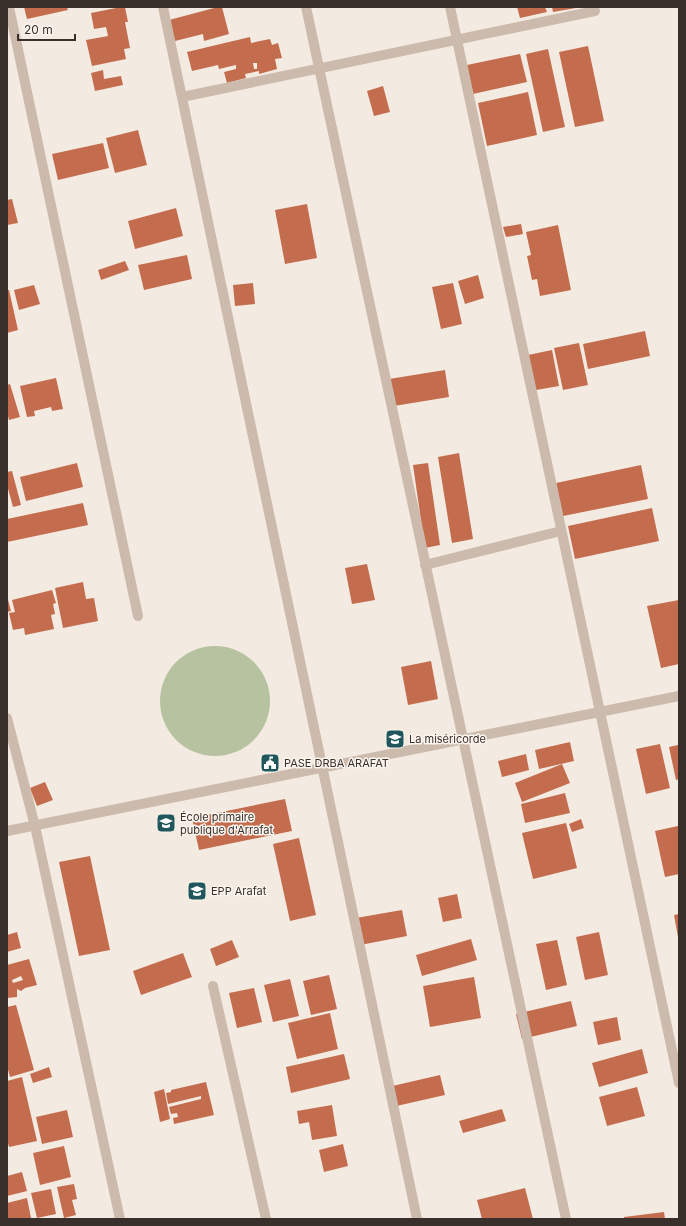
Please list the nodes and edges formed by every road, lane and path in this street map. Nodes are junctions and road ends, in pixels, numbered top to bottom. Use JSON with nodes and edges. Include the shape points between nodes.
{"nodes":[{"id":1,"x":9,"y":7,"type":"edge"},
{"id":2,"x":163,"y":7,"type":"edge"},
{"id":3,"x":306,"y":7,"type":"edge"},
{"id":4,"x":450,"y":7,"type":"edge"},
{"id":5,"x":595,"y":11,"type":"dead end"},
{"id":6,"x":457,"y":40,"type":"junction"},
{"id":7,"x":319,"y":69,"type":"junction"},
{"id":8,"x":182,"y":98,"type":"junction"},
{"id":9,"x":561,"y":531,"type":"junction"},
{"id":10,"x":425,"y":565,"type":"junction"},
{"id":11,"x":138,"y":616,"type":"dead end"},
{"id":12,"x":679,"y":696,"type":"edge"},
{"id":13,"x":600,"y":712,"type":"junction"},
{"id":14,"x":7,"y":718,"type":"edge"},
{"id":15,"x":463,"y":740,"type":"junction"},
{"id":16,"x":322,"y":768,"type":"junction"},
{"id":17,"x":35,"y":826,"type":"junction"},
{"id":18,"x":7,"y":831,"type":"edge"},
{"id":19,"x":213,"y":986,"type":"dead end"},
{"id":20,"x":679,"y":1083,"type":"edge"},
{"id":21,"x":120,"y":1219,"type":"edge"},
{"id":22,"x":266,"y":1219,"type":"edge"},
{"id":23,"x":417,"y":1219,"type":"edge"},
{"id":24,"x":566,"y":1219,"type":"edge"}],
"edges":[{"from":1,"to":11,"type":"street"},
{"from":2,"to":8,"type":"street"},
{"from":3,"to":7,"type":"street"},
{"from":4,"to":6,"type":"street"},
{"from":5,"to":6,"type":"street"},
{"from":6,"to":7,"type":"street"},
{"from":6,"to":9,"type":"street"},
{"from":7,"to":8,"type":"street"},
{"from":7,"to":10,"type":"street"},
{"from":8,"to":16,"type":"street"},
{"from":9,"to":10,"type":"street"},
{"from":9,"to":13,"type":"street"},
{"from":10,"to":15,"type":"street"},
{"from":12,"to":13,"type":"street"},
{"from":13,"to":15,"type":"street"},
{"from":13,"to":20,"type":"street"},
{"from":14,"to":17,"type":"street"},
{"from":15,"to":16,"type":"street"},
{"from":15,"to":24,"type":"street"},
{"from":16,"to":17,"type":"street"},
{"from":16,"to":23,"type":"street"},
{"from":17,"to":18,"type":"street"},
{"from":17,"to":21,"type":"street"},
{"from":19,"to":22,"type":"street"}]}
